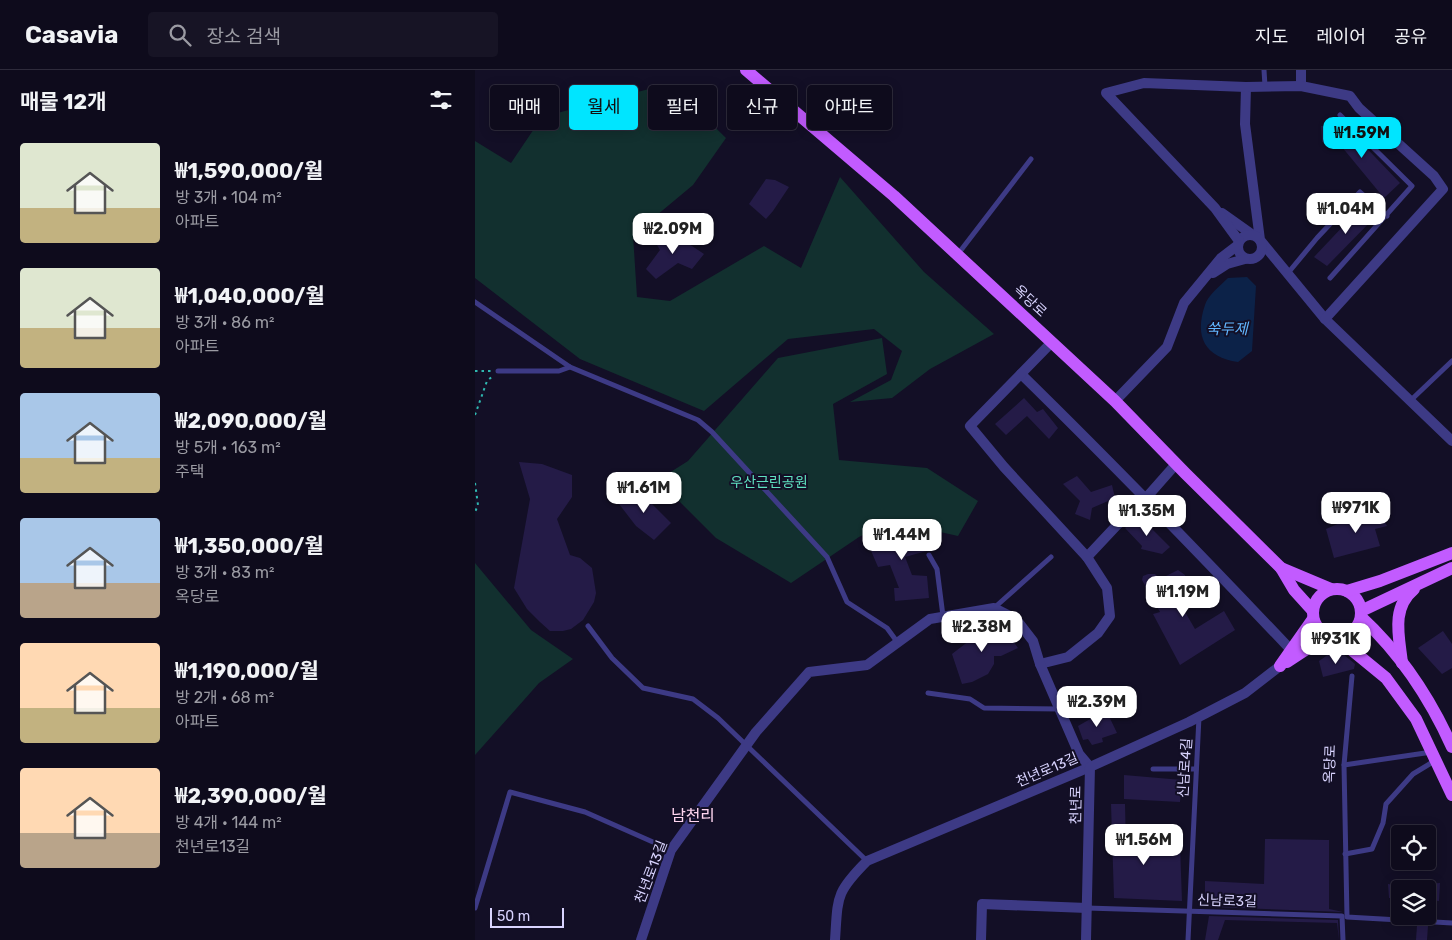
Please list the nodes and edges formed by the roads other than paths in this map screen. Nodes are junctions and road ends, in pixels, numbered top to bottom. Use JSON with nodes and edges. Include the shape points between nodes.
{"nodes":[{"id":1,"x":746,"y":70,"type":"edge"},
{"id":2,"x":1264,"y":70,"type":"edge"},
{"id":3,"x":1301,"y":70,"type":"edge"},
{"id":4,"x":1301,"y":86,"type":"junction"},
{"id":5,"x":1246,"y":87,"type":"junction"},
{"id":6,"x":1265,"y":87,"type":"junction"},
{"id":7,"x":1340,"y":115,"type":"dead end"},
{"id":8,"x":1031,"y":159,"type":"dead end"},
{"id":9,"x":1447,"y":190,"type":"edge"},
{"id":10,"x":1215,"y":208,"type":"junction"},
{"id":11,"x":1387,"y":216,"type":"junction"},
{"id":12,"x":1256,"y":237,"type":"junction"},
{"id":13,"x":1238,"y":243,"type":"junction"},
{"id":14,"x":958,"y":255,"type":"junction"},
{"id":15,"x":1245,"y":258,"type":"junction"},
{"id":16,"x":1257,"y":258,"type":"junction"},
{"id":17,"x":1287,"y":271,"type":"junction"},
{"id":18,"x":1330,"y":278,"type":"dead end"},
{"id":19,"x":1204,"y":280,"type":"junction"},
{"id":20,"x":475,"y":302,"type":"edge"},
{"id":21,"x":1325,"y":319,"type":"junction"},
{"id":22,"x":1052,"y":342,"type":"junction"},
{"id":23,"x":1452,"y":361,"type":"edge"},
{"id":24,"x":570,"y":367,"type":"junction"},
{"id":25,"x":498,"y":371,"type":"road end"},
{"id":26,"x":1021,"y":374,"type":"junction"},
{"id":27,"x":1115,"y":400,"type":"junction"},
{"id":28,"x":1410,"y":402,"type":"junction"},
{"id":29,"x":1452,"y":441,"type":"edge"},
{"id":30,"x":1176,"y":464,"type":"junction"},
{"id":31,"x":1146,"y":496,"type":"junction"},
{"id":32,"x":1452,"y":553,"type":"edge"},
{"id":33,"x":929,"y":556,"type":"dead end"},
{"id":34,"x":1051,"y":557,"type":"dead end"},
{"id":35,"x":1087,"y":557,"type":"junction"},
{"id":36,"x":1281,"y":568,"type":"junction"},
{"id":37,"x":1452,"y":568,"type":"edge"},
{"id":38,"x":1419,"y":584,"type":"junction"},
{"id":39,"x":1331,"y":589,"type":"junction"},
{"id":40,"x":1347,"y":591,"type":"junction"},
{"id":41,"x":995,"y":608,"type":"junction"},
{"id":42,"x":1361,"y":614,"type":"junction"},
{"id":43,"x":1313,"y":615,"type":"junction"},
{"id":44,"x":943,"y":616,"type":"junction"},
{"id":45,"x":588,"y":626,"type":"dead end"},
{"id":46,"x":1332,"y":636,"type":"junction"},
{"id":47,"x":898,"y":642,"type":"junction"},
{"id":48,"x":1291,"y":650,"type":"junction"},
{"id":49,"x":1402,"y":663,"type":"junction"},
{"id":50,"x":1040,"y":664,"type":"junction"},
{"id":51,"x":1280,"y":666,"type":"junction"},
{"id":52,"x":1352,"y":676,"type":"dead end"},
{"id":53,"x":928,"y":693,"type":"dead end"},
{"id":54,"x":1060,"y":709,"type":"junction"},
{"id":55,"x":1199,"y":717,"type":"junction"},
{"id":56,"x":748,"y":746,"type":"junction"},
{"id":57,"x":1452,"y":747,"type":"edge"},
{"id":58,"x":1434,"y":756,"type":"junction"},
{"id":59,"x":1344,"y":765,"type":"junction"},
{"id":60,"x":1090,"y":767,"type":"junction"},
{"id":61,"x":1153,"y":769,"type":"dead end"},
{"id":62,"x":1195,"y":770,"type":"junction"},
{"id":63,"x":1452,"y":795,"type":"edge"},
{"id":64,"x":671,"y":850,"type":"junction"},
{"id":65,"x":1345,"y":854,"type":"junction"},
{"id":66,"x":867,"y":861,"type":"junction"},
{"id":67,"x":475,"y":908,"type":"edge"},
{"id":68,"x":1087,"y":908,"type":"junction"},
{"id":69,"x":1189,"y":910,"type":"junction"},
{"id":70,"x":1345,"y":916,"type":"junction"},
{"id":71,"x":1452,"y":923,"type":"edge"},
{"id":72,"x":641,"y":940,"type":"edge"},
{"id":73,"x":835,"y":940,"type":"edge"},
{"id":74,"x":981,"y":940,"type":"edge"},
{"id":75,"x":1086,"y":940,"type":"edge"},
{"id":76,"x":1188,"y":940,"type":"edge"},
{"id":77,"x":1343,"y":940,"type":"edge"}],
"edges":[{"from":1,"to":14,"type":"main road","name":"옥당로"},
{"from":2,"to":6,"type":"lane"},
{"from":3,"to":4,"type":"street"},
{"from":4,"to":6,"type":"street"},
{"from":4,"to":9,"type":"street","via":[[1351,96],[1359,108]]},
{"from":5,"to":6,"type":"street"},
{"from":5,"to":10,"type":"street","via":[[1144,83],[1106,93]]},
{"from":5,"to":12,"type":"street","via":[[1245,124]]},
{"from":7,"to":11,"type":"lane","via":[[1412,186]]},
{"from":8,"to":14,"type":"lane"},
{"from":9,"to":21,"type":"street"},
{"from":10,"to":12,"type":"street"},
{"from":10,"to":13,"type":"street"},
{"from":11,"to":17,"type":"lane","via":[[1360,192]]},
{"from":11,"to":18,"type":"lane"},
{"from":12,"to":13,"type":"street","via":[[1245,236]]},
{"from":12,"to":16,"type":"street","via":[[1262,247]]},
{"from":12,"to":17,"type":"street"},
{"from":13,"to":15,"type":"street","via":[[1239,253]]},
{"from":13,"to":19,"type":"street"},
{"from":14,"to":22,"type":"main road","name":"옥당로"},
{"from":15,"to":16,"type":"street"},
{"from":15,"to":19,"type":"street","via":[[1227,264]]},
{"from":16,"to":17,"type":"street"},
{"from":17,"to":21,"type":"street"},
{"from":19,"to":27,"type":"street","via":[[1184,303],[1167,347]]},
{"from":20,"to":24,"type":"lane"},
{"from":21,"to":28,"type":"street"},
{"from":22,"to":26,"type":"street"},
{"from":22,"to":27,"type":"main road","name":"옥당로"},
{"from":23,"to":28,"type":"lane"},
{"from":24,"to":25,"type":"lane","via":[[559,371]]},
{"from":24,"to":47,"type":"lane","via":[[698,420],[827,557],[847,602],[887,628]]},
{"from":26,"to":31,"type":"street"},
{"from":26,"to":35,"type":"street","via":[[970,426]]},
{"from":27,"to":30,"type":"main road","name":"옥당로"},
{"from":28,"to":29,"type":"street"},
{"from":30,"to":31,"type":"street"},
{"from":30,"to":36,"type":"main road","name":"옥당로"},
{"from":31,"to":35,"type":"street"},
{"from":31,"to":48,"type":"street","via":[[1193,550]]},
{"from":32,"to":40,"type":"main road"},
{"from":33,"to":44,"type":"lane","via":[[937,570]]},
{"from":34,"to":41,"type":"lane"},
{"from":35,"to":50,"type":"street","via":[[1107,588],[1110,616],[1098,633],[1068,657]]},
{"from":36,"to":39,"type":"main road"},
{"from":36,"to":43,"type":"main road"},
{"from":37,"to":38,"type":"main road"},
{"from":38,"to":42,"type":"main road"},
{"from":38,"to":49,"type":"main road","via":[[1403,598],[1399,612]]},
{"from":39,"to":40,"type":"main road"},
{"from":39,"to":43,"type":"main road","via":[[1318,597]]},
{"from":40,"to":42,"type":"main road","via":[[1357,599]]},
{"from":41,"to":44,"type":"street","name":"천년로13길"},
{"from":41,"to":50,"type":"street","name":"천년로13길","via":[[1016,619],[1025,630],[1033,641]]},
{"from":42,"to":46,"type":"main road","via":[[1355,630]]},
{"from":42,"to":49,"type":"main road"},
{"from":43,"to":46,"type":"main road","via":[[1321,631]]},
{"from":43,"to":48,"type":"main road"},
{"from":44,"to":47,"type":"street","name":"천년로13길","via":[[930,619]]},
{"from":45,"to":56,"type":"lane","via":[[612,658],[643,688],[693,699]]},
{"from":46,"to":51,"type":"main road"},
{"from":46,"to":58,"type":"main road","via":[[1386,678],[1416,720]]},
{"from":47,"to":56,"type":"street","name":"천년로13길","via":[[867,665],[809,672],[756,732]]},
{"from":48,"to":51,"type":"main road"},
{"from":49,"to":57,"type":"main road","via":[[1416,678]]},
{"from":50,"to":54,"type":"street","name":"천년로13길"},
{"from":51,"to":55,"type":"street","name":"천년로","via":[[1245,693]]},
{"from":52,"to":59,"type":"lane","name":"옥당로"},
{"from":53,"to":54,"type":"lane","via":[[970,699],[984,708]]},
{"from":54,"to":60,"type":"street","name":"천년로13길","via":[[1079,754]]},
{"from":55,"to":60,"type":"street","name":"천년로"},
{"from":55,"to":62,"type":"lane","name":"신남로4길"},
{"from":56,"to":64,"type":"street","name":"천년로13길"},
{"from":56,"to":66,"type":"lane"},
{"from":58,"to":59,"type":"lane"},
{"from":58,"to":63,"type":"main road"},
{"from":58,"to":65,"type":"lane","via":[[1386,804],[1372,849]]},
{"from":59,"to":65,"type":"lane","name":"옥당로"},
{"from":60,"to":66,"type":"street","name":"천년로13길"},
{"from":60,"to":68,"type":"street","name":"천년로"},
{"from":61,"to":62,"type":"lane"},
{"from":62,"to":69,"type":"lane","name":"신남로4길"},
{"from":64,"to":67,"type":"lane","via":[[585,812],[510,792]]},
{"from":64,"to":72,"type":"street","name":"천년로13길"},
{"from":65,"to":70,"type":"lane","name":"옥당로"},
{"from":66,"to":73,"type":"street","name":"천년로13길","via":[[846,882],[838,899]]},
{"from":68,"to":69,"type":"lane","name":"신남로3길"},
{"from":68,"to":74,"type":"street","via":[[982,904]]},
{"from":68,"to":75,"type":"street","name":"천년로"},
{"from":69,"to":70,"type":"lane","name":"신남로3길"},
{"from":69,"to":76,"type":"lane","name":"신남로4길"},
{"from":70,"to":71,"type":"lane"},
{"from":70,"to":77,"type":"lane"}]}
